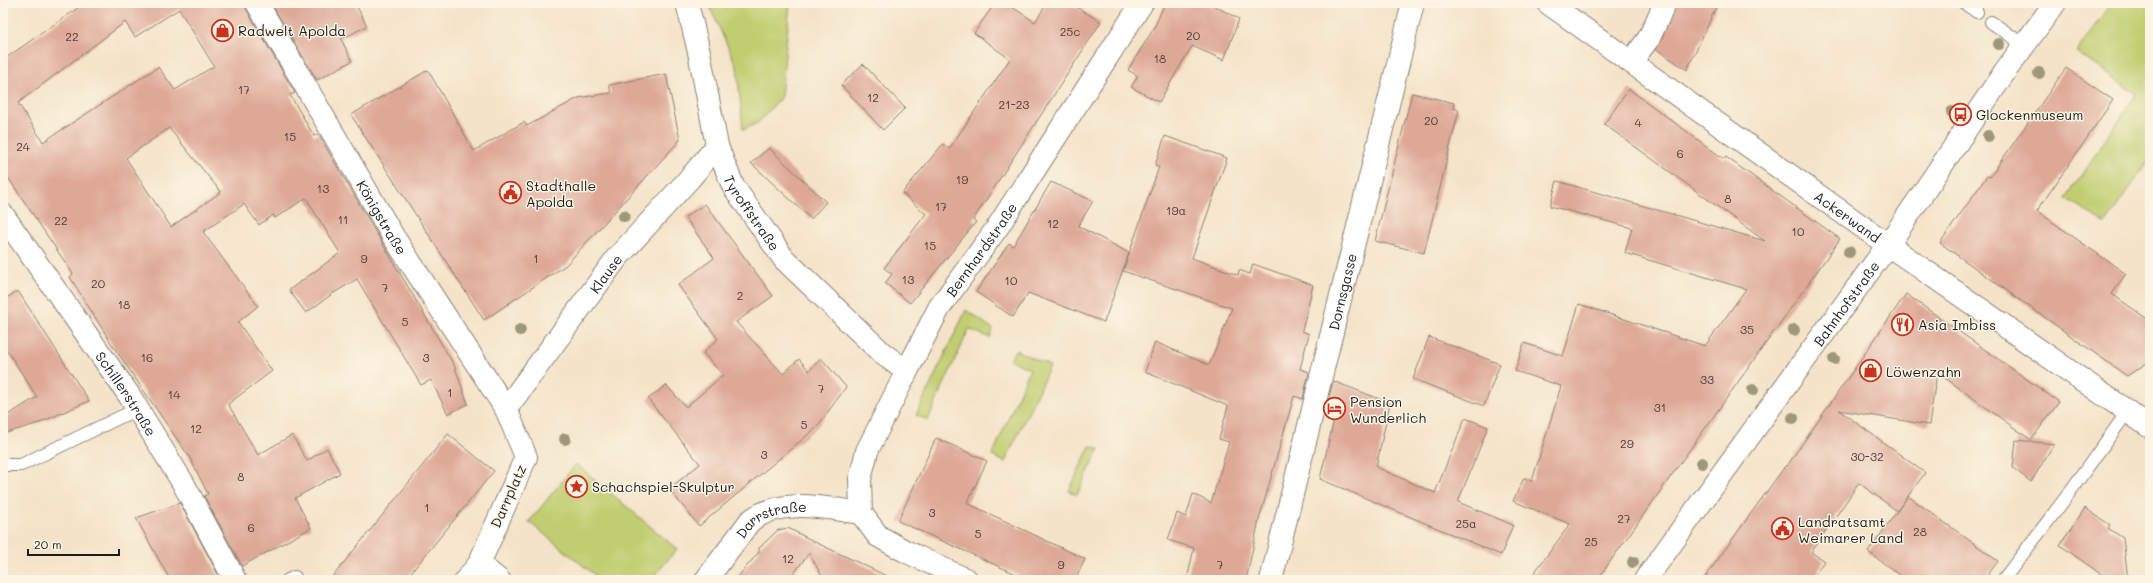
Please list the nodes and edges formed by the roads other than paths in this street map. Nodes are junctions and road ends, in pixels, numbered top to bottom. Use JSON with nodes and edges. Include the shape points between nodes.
{"nodes":[{"id":1,"x":257,"y":3,"type":"edge"},
{"id":2,"x":686,"y":3,"type":"edge"},
{"id":3,"x":1142,"y":3,"type":"edge"},
{"id":4,"x":1413,"y":3,"type":"edge"},
{"id":5,"x":1548,"y":3,"type":"edge"},
{"id":6,"x":1665,"y":3,"type":"edge"},
{"id":7,"x":1964,"y":3,"type":"edge"},
{"id":8,"x":2055,"y":3,"type":"edge"},
{"id":9,"x":1976,"y":12,"type":"dead end"},
{"id":10,"x":1991,"y":22,"type":"dead end"},
{"id":11,"x":2024,"y":45,"type":"junction"},
{"id":12,"x":1631,"y":62,"type":"junction"},
{"id":13,"x":717,"y":146,"type":"junction"},
{"id":14,"x":3,"y":215,"type":"edge"},
{"id":15,"x":1888,"y":245,"type":"junction"},
{"id":16,"x":907,"y":371,"type":"junction"},
{"id":17,"x":137,"y":409,"type":"junction"},
{"id":18,"x":2128,"y":411,"type":"junction"},
{"id":19,"x":509,"y":418,"type":"junction"},
{"id":20,"x":2150,"y":427,"type":"edge"},
{"id":21,"x":3,"y":465,"type":"edge"},
{"id":22,"x":861,"y":513,"type":"junction"},
{"id":23,"x":472,"y":572,"type":"edge"},
{"id":24,"x":235,"y":580,"type":"edge"},
{"id":25,"x":500,"y":580,"type":"edge"},
{"id":26,"x":706,"y":580,"type":"edge"},
{"id":27,"x":967,"y":580,"type":"edge"},
{"id":28,"x":1271,"y":580,"type":"edge"},
{"id":29,"x":1645,"y":580,"type":"edge"},
{"id":30,"x":2002,"y":580,"type":"edge"}],
"edges":[{"from":1,"to":19,"type":"street","name":"Königstraße","via":[[393,236]]},
{"from":2,"to":13,"type":"street","name":"Tyroffstraße","via":[[699,52]]},
{"from":3,"to":16,"type":"street","name":"Bernhardstraße","via":[[997,228],[939,308]]},
{"from":4,"to":28,"type":"street","name":"Dornsgasse"},
{"from":5,"to":12,"type":"street","name":"Ackerwand"},
{"from":6,"to":12,"type":"street","via":[[1649,38]]},
{"from":7,"to":9,"type":"lane"},
{"from":8,"to":11,"type":"street","name":"Bahnhofstraße"},
{"from":10,"to":11,"type":"lane"},
{"from":11,"to":15,"type":"street","name":"Bahnhofstraße"},
{"from":12,"to":15,"type":"street","name":"Ackerwand"},
{"from":13,"to":16,"type":"street","name":"Tyroffstraße","via":[[733,186],[784,259],[883,354]]},
{"from":13,"to":19,"type":"street","name":"Klause","via":[[616,259]]},
{"from":14,"to":17,"type":"street","name":"Schillerstraße"},
{"from":15,"to":18,"type":"street","name":"Ackerwand"},
{"from":15,"to":29,"type":"street","name":"Bahnhofstraße"},
{"from":16,"to":22,"type":"street","name":"Bernhardstraße","via":[[867,451],[860,479]]},
{"from":17,"to":21,"type":"lane","via":[[21,466]]},
{"from":17,"to":24,"type":"street","name":"Schillerstraße","via":[[183,483]]},
{"from":18,"to":20,"type":"street","name":"Ackerwand"},
{"from":18,"to":30,"type":"lane"},
{"from":19,"to":23,"type":"street","name":"Darrplatz","via":[[526,457]]},
{"from":22,"to":26,"type":"street","name":"Darrstraße","via":[[798,506],[759,514],[750,521]]},
{"from":22,"to":27,"type":"street","via":[[878,536]]},
{"from":23,"to":25,"type":"street","name":"Darrplatz"}]}
